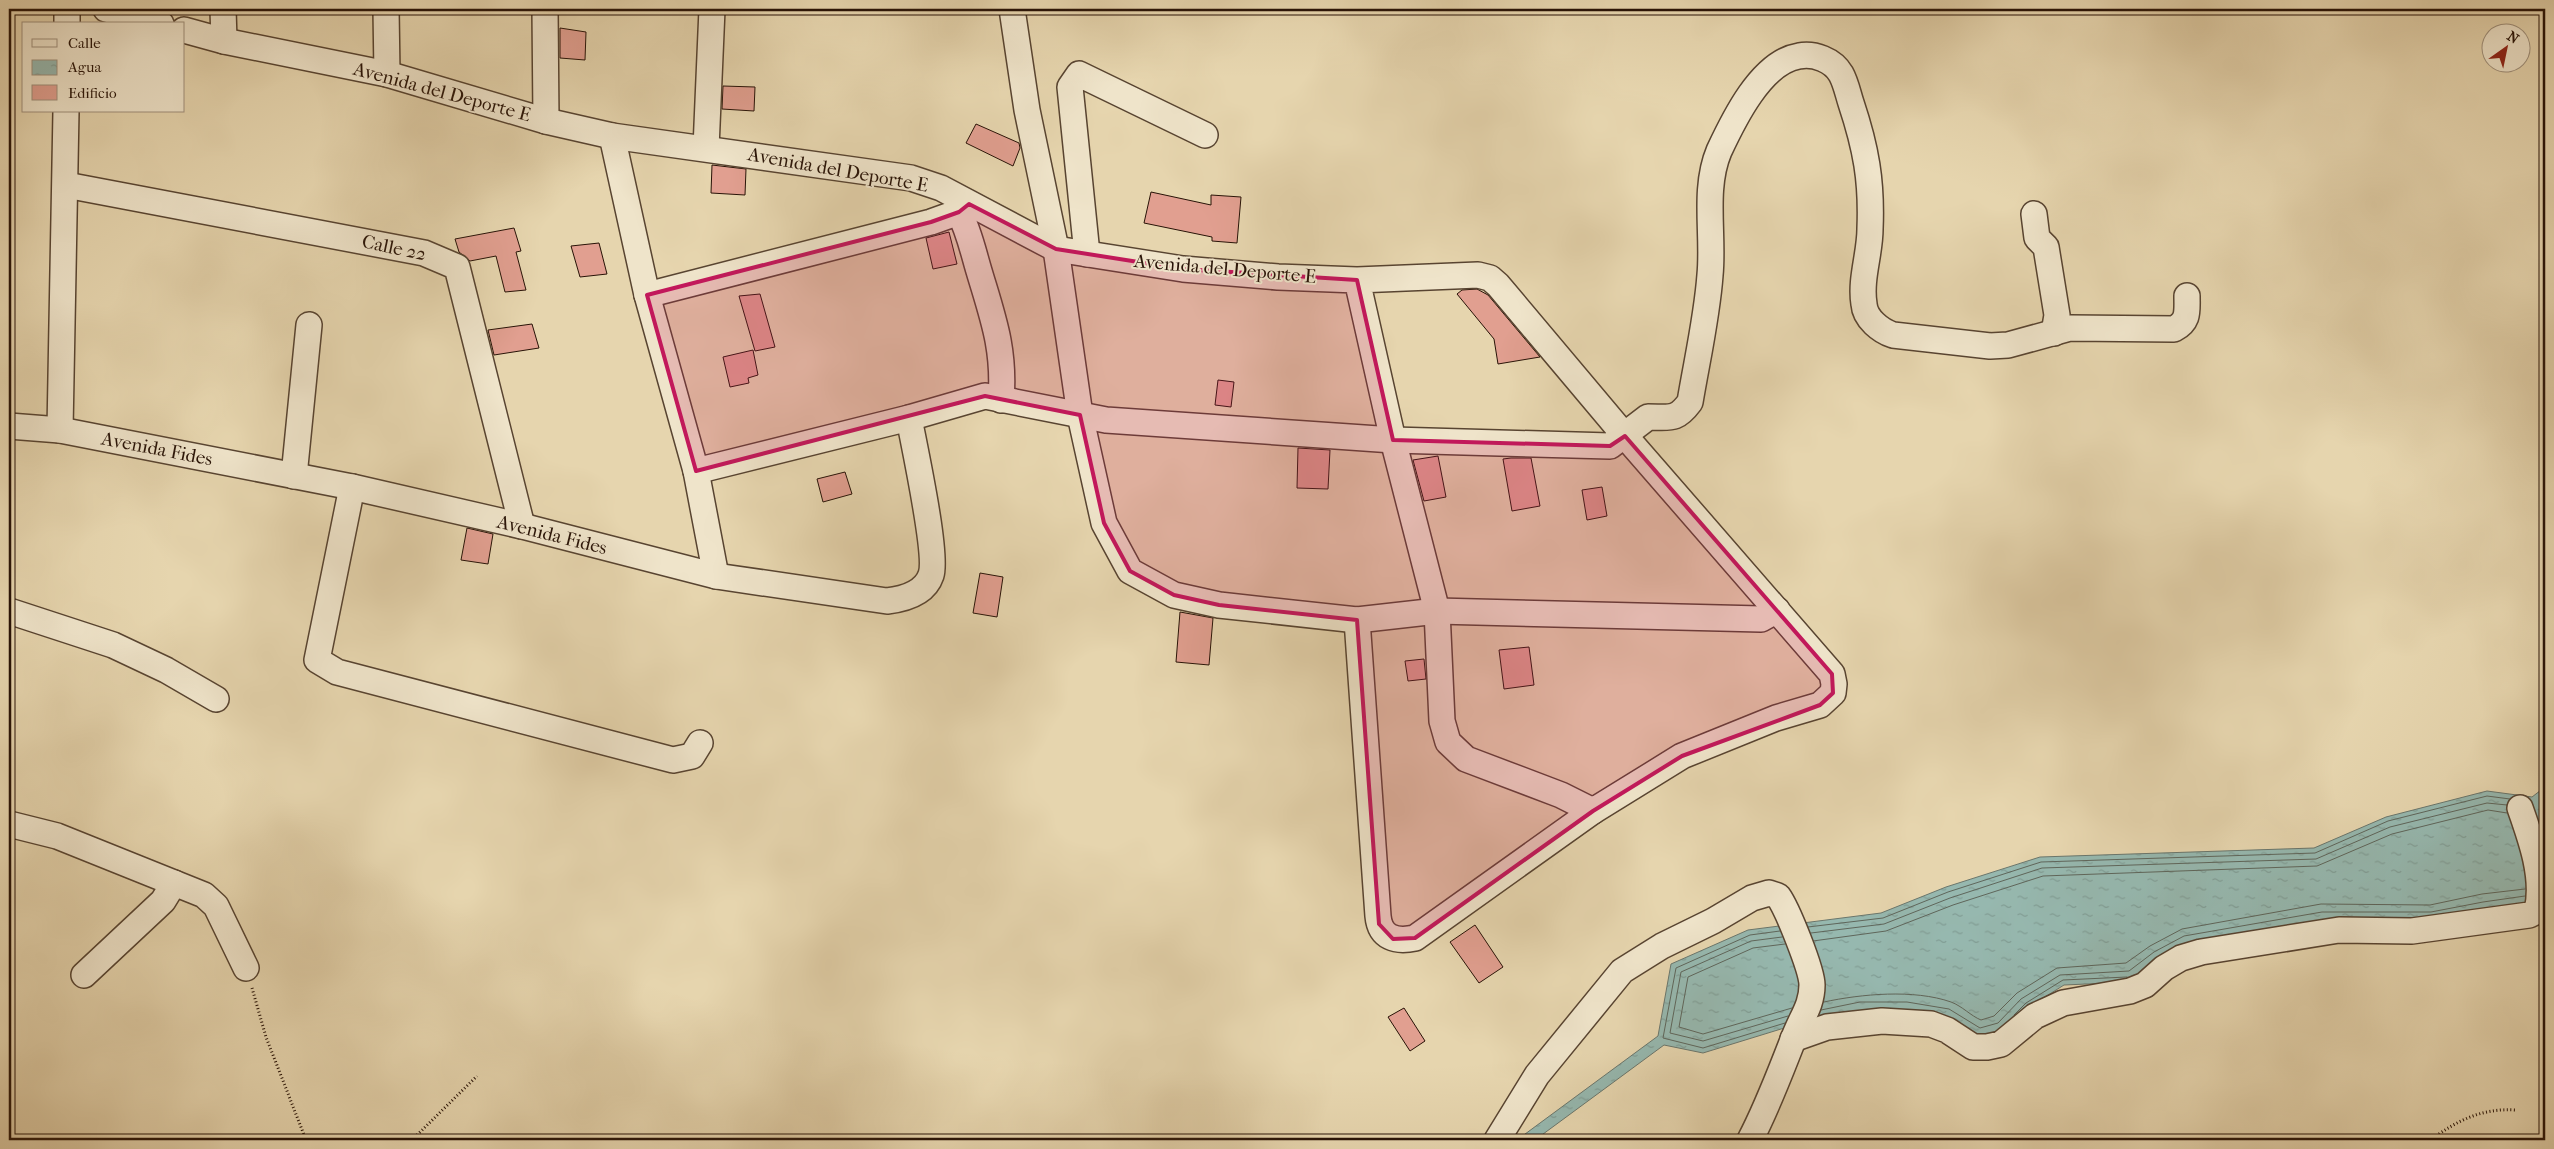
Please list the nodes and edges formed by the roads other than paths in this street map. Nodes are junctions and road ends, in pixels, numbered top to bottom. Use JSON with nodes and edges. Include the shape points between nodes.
{"nodes":[{"id":1,"x":67,"y":9,"type":"edge"},
{"id":2,"x":106,"y":9,"type":"edge"},
{"id":3,"x":222,"y":9,"type":"edge"},
{"id":4,"x":386,"y":9,"type":"edge"},
{"id":5,"x":545,"y":9,"type":"edge"},
{"id":6,"x":712,"y":9,"type":"edge"},
{"id":7,"x":1012,"y":9,"type":"edge"},
{"id":8,"x":67,"y":22,"type":"edge"},
{"id":9,"x":154,"y":22,"type":"edge"},
{"id":10,"x":185,"y":30,"type":"edge"},
{"id":11,"x":224,"y":41,"type":"junction"},
{"id":12,"x":387,"y":74,"type":"junction"},
{"id":13,"x":66,"y":112,"type":"edge"},
{"id":14,"x":546,"y":121,"type":"junction"},
{"id":15,"x":1205,"y":134,"type":"dead end"},
{"id":16,"x":612,"y":136,"type":"junction"},
{"id":17,"x":706,"y":148,"type":"junction"},
{"id":18,"x":66,"y":185,"type":"junction"},
{"id":19,"x":964,"y":208,"type":"junction"},
{"id":20,"x":2034,"y":214,"type":"dead end"},
{"id":21,"x":1056,"y":249,"type":"junction"},
{"id":22,"x":1087,"y":254,"type":"junction"},
{"id":23,"x":1357,"y":280,"type":"junction"},
{"id":24,"x":647,"y":295,"type":"junction"},
{"id":25,"x":2187,"y":296,"type":"dead end"},
{"id":26,"x":309,"y":325,"type":"dead end"},
{"id":27,"x":2054,"y":333,"type":"junction"},
{"id":28,"x":1001,"y":400,"type":"junction"},
{"id":29,"x":1080,"y":415,"type":"junction"},
{"id":30,"x":909,"y":418,"type":"junction"},
{"id":31,"x":9,"y":426,"type":"edge"},
{"id":32,"x":60,"y":430,"type":"junction"},
{"id":33,"x":1625,"y":436,"type":"junction"},
{"id":34,"x":1393,"y":440,"type":"junction"},
{"id":35,"x":696,"y":471,"type":"junction"},
{"id":36,"x":294,"y":476,"type":"junction"},
{"id":37,"x":352,"y":488,"type":"junction"},
{"id":38,"x":522,"y":526,"type":"junction"},
{"id":39,"x":716,"y":576,"type":"junction"},
{"id":40,"x":1777,"y":610,"type":"junction"},
{"id":41,"x":9,"y":611,"type":"edge"},
{"id":42,"x":1437,"y":611,"type":"junction"},
{"id":43,"x":1357,"y":620,"type":"junction"},
{"id":44,"x":216,"y":699,"type":"dead end"},
{"id":45,"x":700,"y":743,"type":"dead end"},
{"id":46,"x":2520,"y":808,"type":"dead end"},
{"id":47,"x":1593,"y":811,"type":"junction"},
{"id":48,"x":9,"y":824,"type":"edge"},
{"id":49,"x":174,"y":883,"type":"junction"},
{"id":50,"x":246,"y":968,"type":"road end"},
{"id":51,"x":84,"y":975,"type":"dead end"},
{"id":52,"x":1793,"y":1039,"type":"junction"},
{"id":53,"x":1497,"y":1140,"type":"edge"},
{"id":54,"x":1750,"y":1140,"type":"edge"}],
"edges":[{"from":1,"to":8,"type":"street"},
{"from":2,"to":9,"type":"street"},
{"from":3,"to":11,"type":"street"},
{"from":4,"to":12,"type":"street"},
{"from":5,"to":14,"type":"street"},
{"from":6,"to":17,"type":"street"},
{"from":7,"to":21,"type":"street","via":[[1027,110]]},
{"from":10,"to":11,"type":"street","name":"Avenida del Deporte E"},
{"from":11,"to":12,"type":"street","name":"Avenida del Deporte E"},
{"from":12,"to":14,"type":"street","name":"Avenida del Deporte E"},
{"from":13,"to":18,"type":"street"},
{"from":14,"to":16,"type":"street","name":"Avenida del Deporte E"},
{"from":15,"to":22,"type":"street","via":[[1079,74],[1070,88]]},
{"from":16,"to":17,"type":"street","name":"Avenida del Deporte E"},
{"from":16,"to":24,"type":"street"},
{"from":17,"to":19,"type":"street","name":"Avenida del Deporte E","via":[[911,178],[941,188]]},
{"from":18,"to":32,"type":"street"},
{"from":18,"to":38,"type":"street","name":"Calle 22","via":[[424,253],[457,267]]},
{"from":19,"to":21,"type":"street","name":"Avenida del Deporte E"},
{"from":19,"to":24,"type":"street","via":[[921,224]]},
{"from":19,"to":28,"type":"street","via":[[969,236],[999,337],[1004,370]]},
{"from":20,"to":27,"type":"street","via":[[2036,238],[2046,247],[2057,315]]},
{"from":21,"to":22,"type":"street","name":"Avenida del Deporte E"},
{"from":21,"to":29,"type":"street"},
{"from":22,"to":23,"type":"street","name":"Avenida del Deporte E","via":[[1183,269]]},
{"from":23,"to":33,"type":"street","name":"Avenida del Deporte E","via":[[1478,274],[1490,278]]},
{"from":23,"to":34,"type":"street"},
{"from":24,"to":35,"type":"street"},
{"from":25,"to":27,"type":"street","via":[[2187,319],[2174,329],[2080,328]]},
{"from":26,"to":36,"type":"street"},
{"from":27,"to":33,"type":"street","via":[[2008,345],[1982,346],[1894,336],[1882,332],[1875,325],[1864,307],[1871,183],[1864,147],[1841,74],[1831,62],[1816,56],[1798,56],[1784,62],[1752,89],[1713,166],[1710,275],[1690,402],[1682,413],[1671,418],[1648,417]]},
{"from":28,"to":29,"type":"street"},
{"from":28,"to":30,"type":"street","via":[[985,396]]},
{"from":29,"to":34,"type":"street","via":[[1106,420]]},
{"from":29,"to":43,"type":"street","via":[[1104,523],[1130,571],[1174,595],[1219,605]]},
{"from":30,"to":35,"type":"street"},
{"from":30,"to":39,"type":"street","name":"Avenida Fides","via":[[932,560],[932,574],[918,591],[887,601]]},
{"from":31,"to":32,"type":"street","name":"Avenida Fides"},
{"from":32,"to":36,"type":"street","name":"Avenida Fides"},
{"from":33,"to":34,"type":"street","via":[[1610,446]]},
{"from":33,"to":40,"type":"street"},
{"from":34,"to":42,"type":"street"},
{"from":35,"to":39,"type":"street"},
{"from":36,"to":37,"type":"street","name":"Avenida Fides"},
{"from":37,"to":38,"type":"street","name":"Avenida Fides"},
{"from":37,"to":45,"type":"street","via":[[317,660],[325,667],[673,760],[692,756]]},
{"from":38,"to":39,"type":"street","name":"Avenida Fides"},
{"from":40,"to":42,"type":"street","via":[[1761,619]]},
{"from":40,"to":47,"type":"street","via":[[1832,674],[1833,693],[1828,700],[1682,756]]},
{"from":41,"to":44,"type":"street","via":[[113,645]]},
{"from":42,"to":43,"type":"street"},
{"from":42,"to":47,"type":"street","via":[[1442,721],[1448,742],[1466,760],[1561,795]]},
{"from":43,"to":47,"type":"street","via":[[1378,916],[1387,936],[1399,940],[1415,938]]},
{"from":46,"to":52,"type":"street","via":[[2530,836],[2540,898],[2537,911],[2529,915],[2412,931],[2339,930],[2200,952],[2170,964],[2145,985],[2130,991],[2063,1003],[2035,1016],[2001,1044],[1987,1047],[1973,1047],[1931,1024],[1882,1021],[1827,1027]]},
{"from":48,"to":49,"type":"street","via":[[57,836]]},
{"from":49,"to":50,"type":"street","via":[[197,891],[216,906]]},
{"from":49,"to":51,"type":"street","via":[[163,901]]},
{"from":52,"to":53,"type":"street","via":[[1810,1003],[1812,983],[1790,916],[1778,896],[1769,893],[1752,898],[1622,970],[1537,1075]]},
{"from":52,"to":54,"type":"street"}]}
